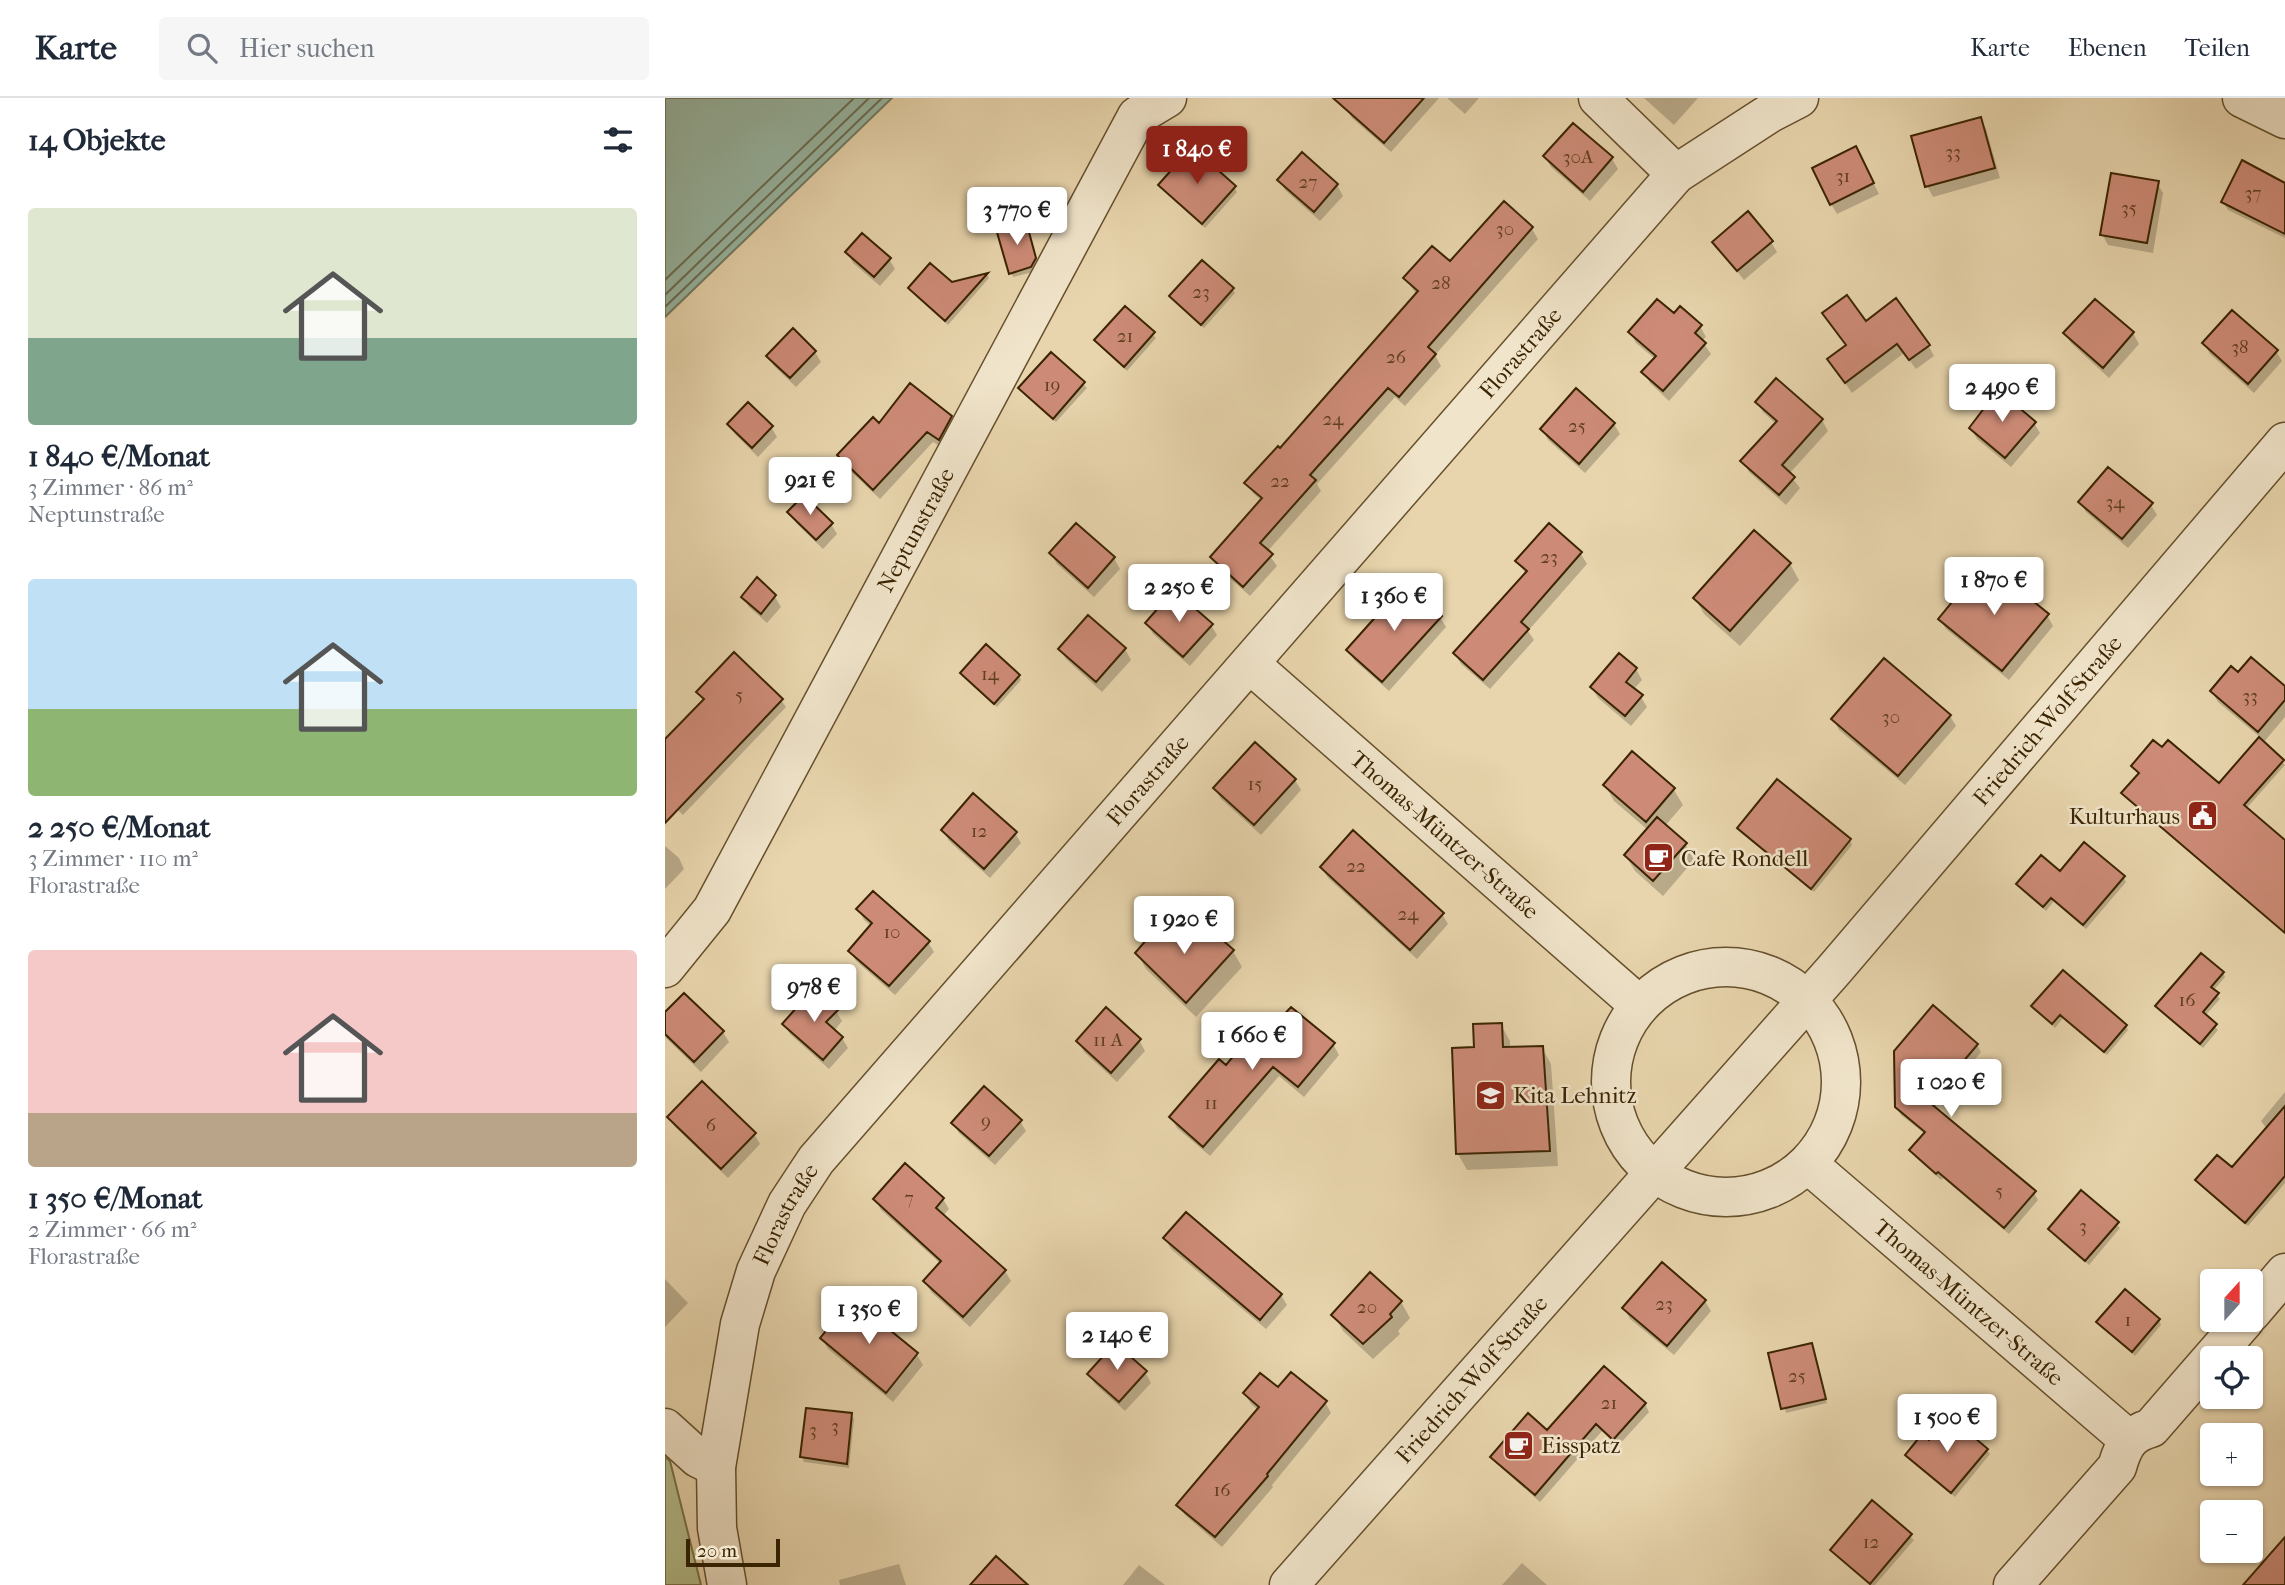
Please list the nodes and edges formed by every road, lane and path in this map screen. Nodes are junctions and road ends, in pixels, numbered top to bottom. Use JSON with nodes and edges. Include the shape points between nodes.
{"nodes":[{"id":1,"x":1167,"y":98,"type":"edge"},
{"id":2,"x":1598,"y":98,"type":"edge"},
{"id":3,"x":1799,"y":98,"type":"edge"},
{"id":4,"x":2242,"y":98,"type":"edge"},
{"id":5,"x":2285,"y":119,"type":"edge"},
{"id":6,"x":1676,"y":174,"type":"junction"},
{"id":7,"x":2285,"y":442,"type":"edge"},
{"id":8,"x":1250,"y":664,"type":"junction"},
{"id":9,"x":665,"y":968,"type":"edge"},
{"id":10,"x":1808,"y":1000,"type":"junction"},
{"id":11,"x":1639,"y":1005,"type":"junction"},
{"id":12,"x":1808,"y":1164,"type":"junction"},
{"id":13,"x":1653,"y":1172,"type":"junction"},
{"id":14,"x":2285,"y":1273,"type":"edge"},
{"id":15,"x":2263,"y":1299,"type":"edge"},
{"id":16,"x":2235,"y":1332,"type":"edge"},
{"id":17,"x":665,"y":1428,"type":"edge"},
{"id":18,"x":2128,"y":1439,"type":"junction"},
{"id":19,"x":716,"y":1467,"type":"junction"},
{"id":20,"x":727,"y":1585,"type":"edge"},
{"id":21,"x":1289,"y":1585,"type":"edge"},
{"id":22,"x":2013,"y":1585,"type":"edge"}],
"edges":[{"from":1,"to":9,"type":"street","name":"Neptunstraße","via":[[1137,116],[712,910]]},
{"from":2,"to":6,"type":"street"},
{"from":3,"to":6,"type":"street","name":"Florastraße"},
{"from":4,"to":5,"type":"street"},
{"from":6,"to":8,"type":"street","name":"Florastraße"},
{"from":7,"to":10,"type":"street","name":"Friedrich-Wolf-Straße"},
{"from":8,"to":11,"type":"street","name":"Thomas-Müntzer-Straße"},
{"from":8,"to":19,"type":"street","name":"Florastraße","via":[[816,1160],[787,1204],[756,1271],[740,1324]]},
{"from":10,"to":11,"type":"street","via":[[1759,971],[1716,967],[1674,979]]},
{"from":10,"to":12,"type":"street","via":[[1825,1021],[1837,1049],[1842,1080],[1838,1111],[1827,1139]]},
{"from":10,"to":13,"type":"street","name":"Friedrich-Wolf-Straße"},
{"from":11,"to":13,"type":"street","via":[[1622,1031],[1612,1061],[1610,1092],[1617,1122],[1632,1150]]},
{"from":12,"to":13,"type":"street","via":[[1761,1193],[1734,1198],[1679,1188]]},
{"from":12,"to":18,"type":"street","name":"Thomas-Müntzer-Straße"},
{"from":13,"to":21,"type":"street","name":"Friedrich-Wolf-Straße"},
{"from":14,"to":15,"type":"street"},
{"from":16,"to":18,"type":"street","via":[[2151,1428]]},
{"from":17,"to":19,"type":"street","via":[[698,1458]]},
{"from":18,"to":22,"type":"street","via":[[2117,1467]]},
{"from":19,"to":20,"type":"street","name":"Florastraße","via":[[717,1528]]}]}
